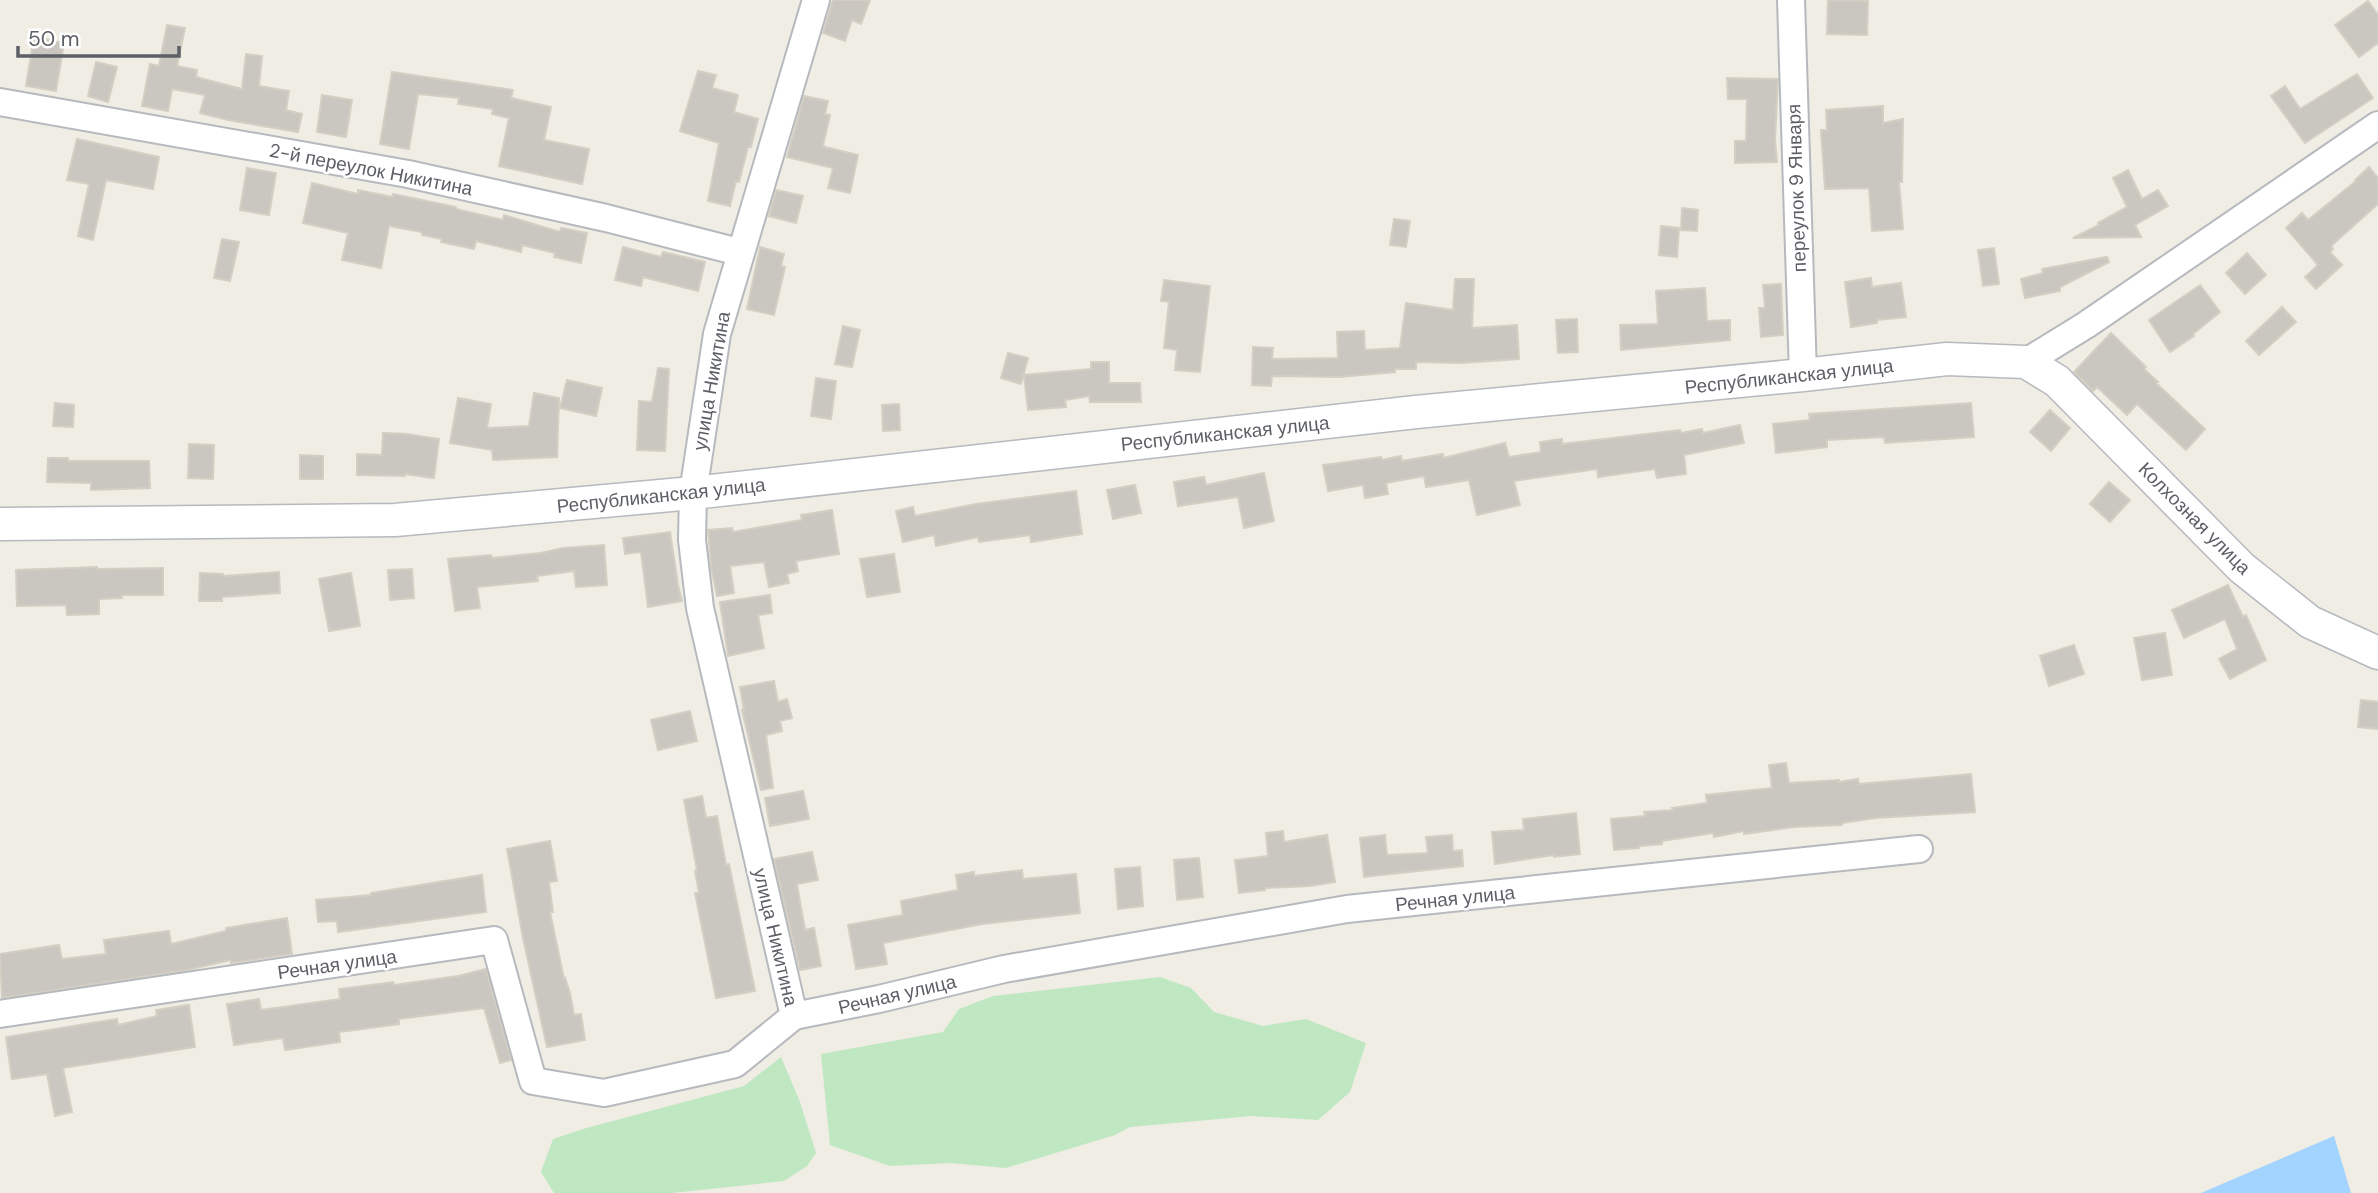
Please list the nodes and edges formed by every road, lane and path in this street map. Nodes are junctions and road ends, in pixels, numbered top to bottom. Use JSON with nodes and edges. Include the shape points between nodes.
{"nodes":[{"id":1,"x":816,"y":0,"type":"edge"},
{"id":2,"x":1791,"y":0,"type":"edge"},
{"id":3,"x":0,"y":102,"type":"edge"},
{"id":4,"x":2378,"y":125,"type":"edge"},
{"id":5,"x":739,"y":252,"type":"junction"},
{"id":6,"x":2025,"y":362,"type":"junction"},
{"id":7,"x":1803,"y":375,"type":"junction"},
{"id":8,"x":692,"y":493,"type":"junction"},
{"id":9,"x":0,"y":524,"type":"edge"},
{"id":10,"x":2378,"y":653,"type":"edge"},
{"id":11,"x":1919,"y":849,"type":"dead end"},
{"id":12,"x":0,"y":1014,"type":"edge"},
{"id":13,"x":794,"y":1016,"type":"junction"}],
"edges":[{"from":1,"to":5,"type":"street","name":"улица Никитина"},
{"from":2,"to":7,"type":"street","name":"переулок 9 Января"},
{"from":3,"to":5,"type":"street","name":"2-й переулок Никитина","via":[[408,174]]},
{"from":4,"to":6,"type":"street"},
{"from":5,"to":8,"type":"street","name":"улица Никитина","via":[[717,334]]},
{"from":6,"to":7,"type":"street","name":"Республиканская улица","via":[[1947,359]]},
{"from":6,"to":10,"type":"street","name":"Колхозная улица","via":[[2057,381],[2242,568],[2310,622]]},
{"from":7,"to":8,"type":"street","name":"Республиканская улица","via":[[1402,413]]},
{"from":8,"to":9,"type":"street","name":"Республиканская улица","via":[[395,520]]},
{"from":8,"to":13,"type":"street","name":"улица Никитина","via":[[700,608]]},
{"from":11,"to":13,"type":"street","name":"Речная улица","via":[[1347,909],[1004,969]]},
{"from":12,"to":13,"type":"street","name":"Речная улица","via":[[495,940],[533,1081],[604,1093],[735,1064]]}]}
